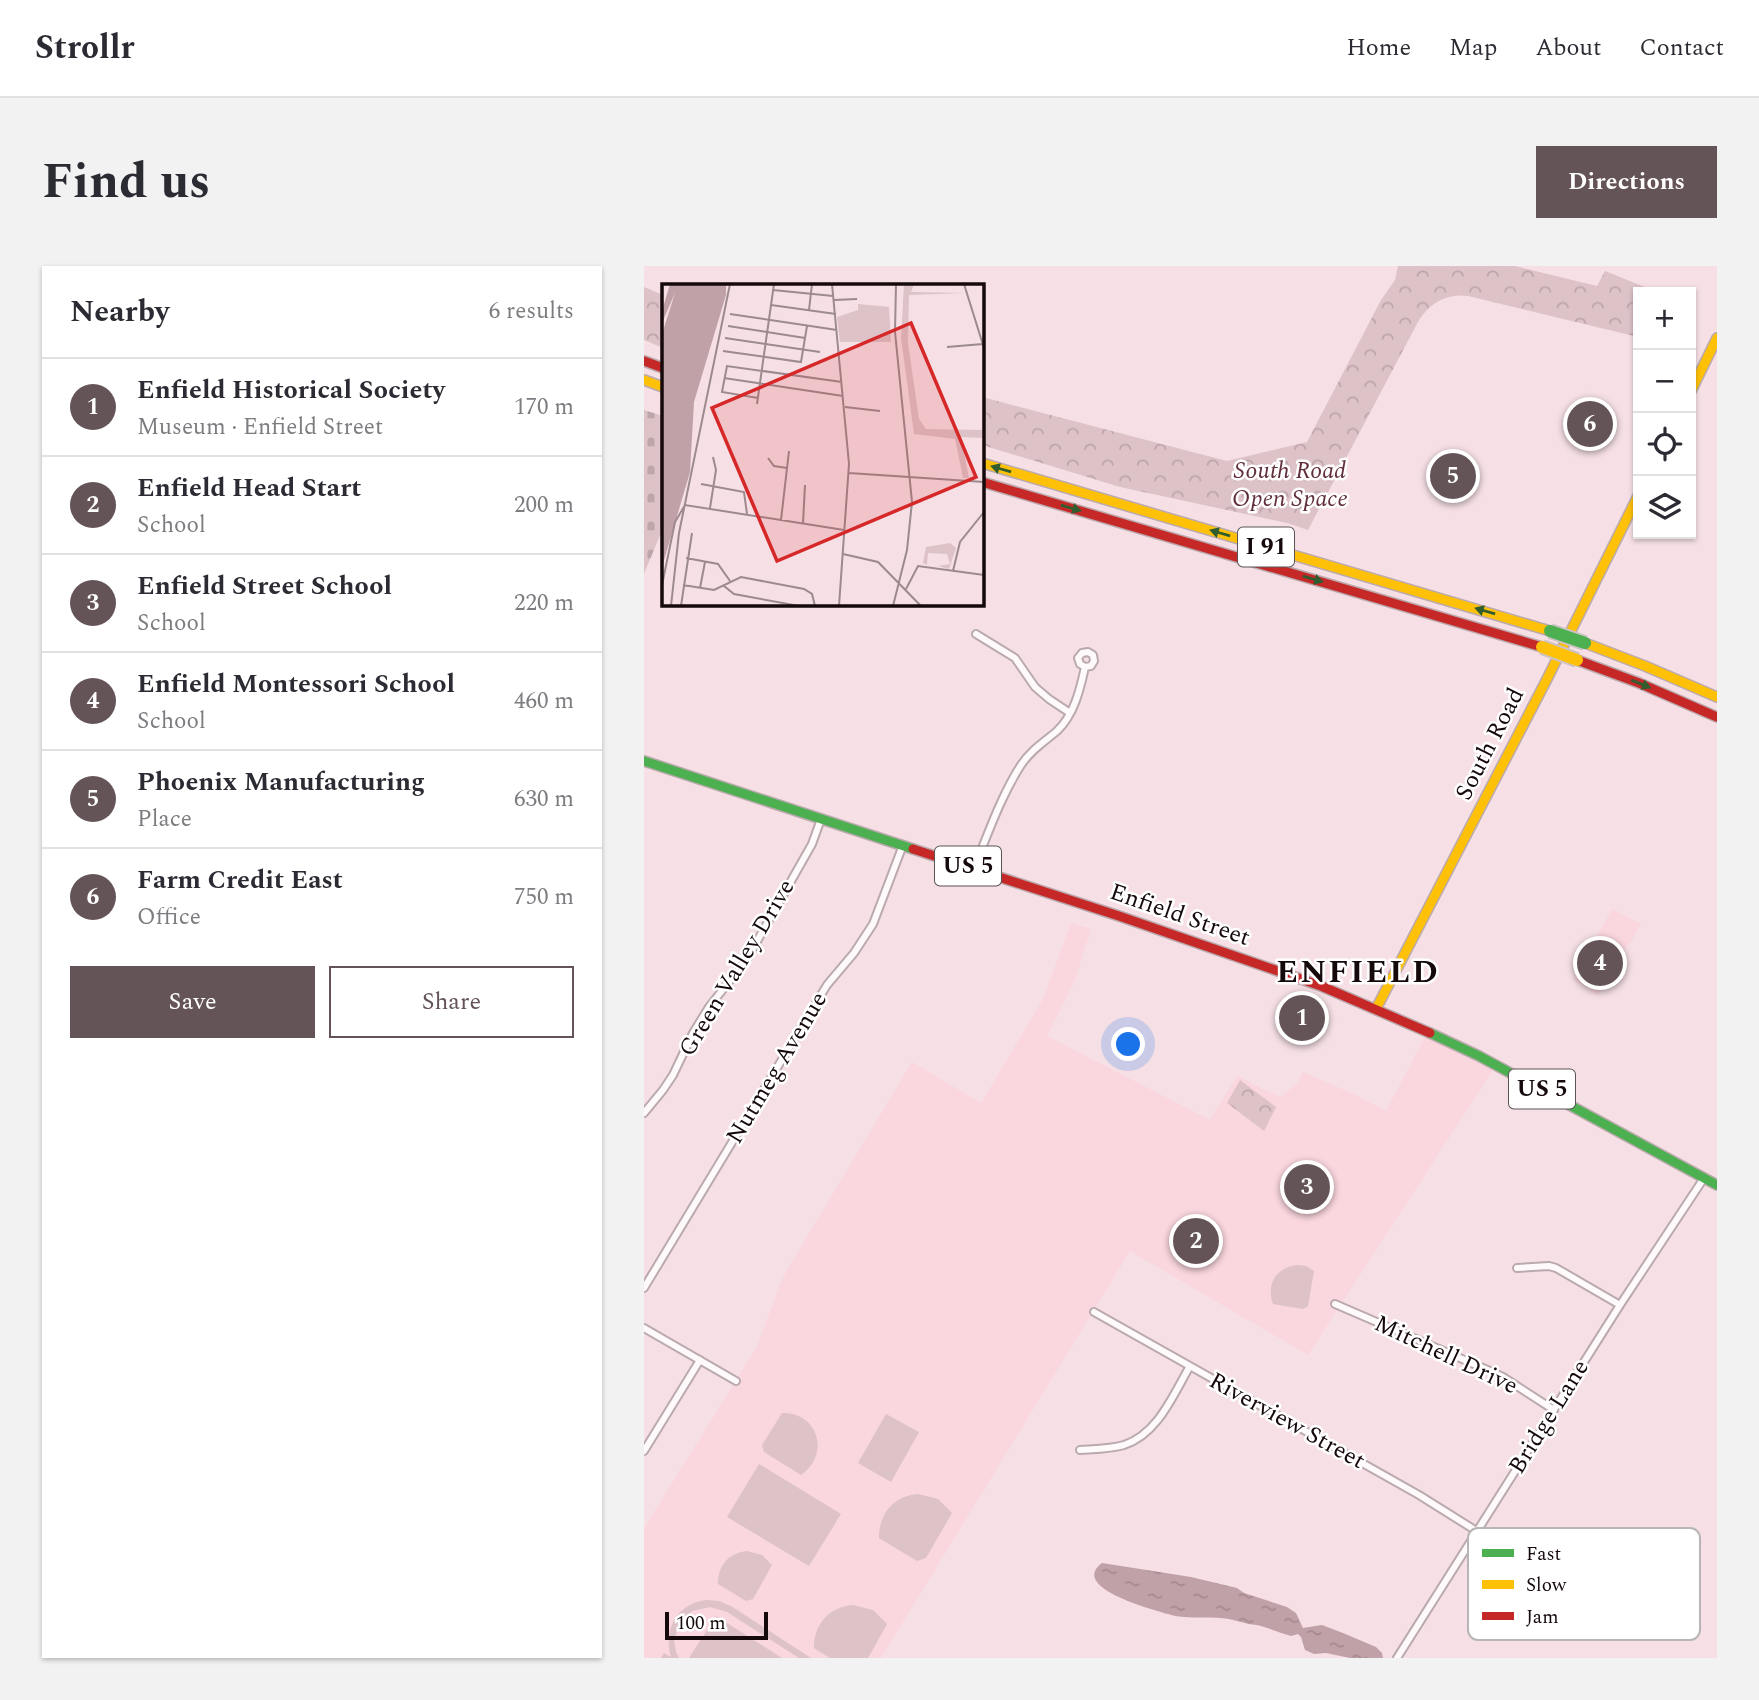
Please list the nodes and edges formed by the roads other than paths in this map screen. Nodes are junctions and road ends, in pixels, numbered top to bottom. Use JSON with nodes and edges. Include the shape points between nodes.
{"nodes":[{"id":1,"x":1717,"y":338,"type":"edge"},
{"id":2,"x":644,"y":361,"type":"edge"},
{"id":3,"x":662,"y":368,"type":"edge"},
{"id":4,"x":644,"y":380,"type":"edge"},
{"id":5,"x":1696,"y":381,"type":"edge"},
{"id":6,"x":662,"y":387,"type":"edge"},
{"id":7,"x":984,"y":464,"type":"edge"},
{"id":8,"x":984,"y":483,"type":"edge"},
{"id":9,"x":1633,"y":506,"type":"edge"},
{"id":10,"x":976,"y":634,"type":"dead end"},
{"id":11,"x":1085,"y":667,"type":"dead end"},
{"id":12,"x":1717,"y":697,"type":"edge"},
{"id":13,"x":1070,"y":713,"type":"junction"},
{"id":14,"x":1717,"y":717,"type":"edge"},
{"id":15,"x":644,"y":761,"type":"edge"},
{"id":16,"x":821,"y":818,"type":"junction"},
{"id":17,"x":903,"y":845,"type":"junction"},
{"id":18,"x":974,"y":869,"type":"junction"},
{"id":19,"x":1376,"y":1009,"type":"junction"},
{"id":20,"x":644,"y":1113,"type":"edge"},
{"id":21,"x":1704,"y":1178,"type":"junction"},
{"id":22,"x":1717,"y":1185,"type":"edge"},
{"id":23,"x":1517,"y":1268,"type":"dead end"},
{"id":24,"x":644,"y":1288,"type":"edge"},
{"id":25,"x":1335,"y":1304,"type":"dead end"},
{"id":26,"x":1620,"y":1305,"type":"junction"},
{"id":27,"x":1094,"y":1312,"type":"dead end"},
{"id":28,"x":644,"y":1328,"type":"edge"},
{"id":29,"x":700,"y":1360,"type":"junction"},
{"id":30,"x":1190,"y":1366,"type":"junction"},
{"id":31,"x":736,"y":1381,"type":"dead end"},
{"id":32,"x":1554,"y":1410,"type":"junction"},
{"id":33,"x":1080,"y":1450,"type":"dead end"},
{"id":34,"x":644,"y":1451,"type":"edge"},
{"id":35,"x":1472,"y":1528,"type":"edge"},
{"id":36,"x":1480,"y":1528,"type":"edge"},
{"id":37,"x":1468,"y":1548,"type":"edge"},
{"id":38,"x":1397,"y":1658,"type":"edge"}],
"edges":[{"from":1,"to":5,"type":"main road"},
{"from":2,"to":3,"type":"main road"},
{"from":4,"to":6,"type":"main road"},
{"from":12,"to":7,"type":"main road","number":"I 91","one_way":true,"bridge":true,"via":[[1550,631]]},
{"from":8,"to":14,"type":"main road","number":"I 91","one_way":true,"bridge":true,"via":[[1542,648]]},
{"from":9,"to":19,"type":"main road","name":"South Road"},
{"from":10,"to":13,"type":"street","via":[[1015,658],[1035,687]]},
{"from":11,"to":13,"type":"street"},
{"from":13,"to":18,"type":"street","via":[[1022,764]]},
{"from":15,"to":16,"type":"main road","name":"Enfield Street","number":"US 5"},
{"from":16,"to":17,"type":"main road","name":"Enfield Street","number":"US 5"},
{"from":16,"to":20,"type":"street","name":"Green Valley Drive","via":[[812,844],[747,959],[709,1007],[673,1074]]},
{"from":17,"to":18,"type":"main road","name":"Enfield Street","number":"US 5"},
{"from":17,"to":24,"type":"street","name":"Nutmeg Avenue","via":[[873,924],[827,985]]},
{"from":18,"to":19,"type":"main road","name":"Enfield Street","number":"US 5","via":[[1285,973]]},
{"from":19,"to":21,"type":"main road","name":"Enfield Street","number":"US 5","via":[[1507,1070]]},
{"from":21,"to":22,"type":"main road","name":"Enfield Street","number":"US 5"},
{"from":21,"to":26,"type":"street","name":"Bridge Lane"},
{"from":23,"to":26,"type":"street","via":[[1556,1268]]},
{"from":25,"to":32,"type":"street","name":"Mitchell Drive","via":[[1490,1371]]},
{"from":26,"to":32,"type":"street","name":"Bridge Lane"},
{"from":27,"to":30,"type":"street","name":"Riverview Street"},
{"from":28,"to":29,"type":"street"},
{"from":29,"to":31,"type":"street"},
{"from":29,"to":34,"type":"street"},
{"from":30,"to":33,"type":"street","via":[[1153,1427],[1141,1437],[1126,1444]]},
{"from":30,"to":35,"type":"street","name":"Riverview Street"},
{"from":32,"to":36,"type":"street","name":"Bridge Lane"},
{"from":37,"to":38,"type":"street","name":"Bridge Lane"}]}
